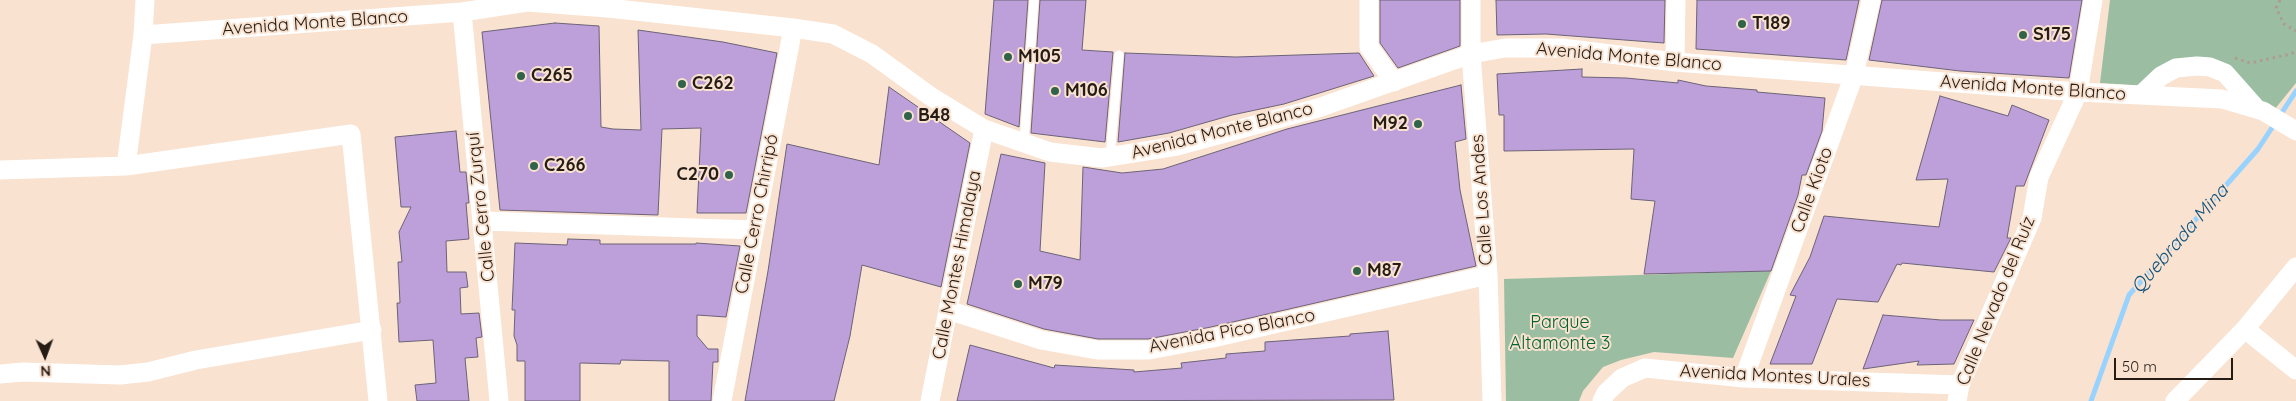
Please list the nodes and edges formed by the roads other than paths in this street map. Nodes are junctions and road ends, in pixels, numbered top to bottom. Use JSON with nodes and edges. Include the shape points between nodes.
{"nodes":[{"id":1,"x":145,"y":0,"type":"edge"},
{"id":2,"x":1034,"y":0,"type":"edge"},
{"id":3,"x":1370,"y":0,"type":"edge"},
{"id":4,"x":1471,"y":0,"type":"edge"},
{"id":5,"x":1676,"y":0,"type":"edge"},
{"id":6,"x":1871,"y":0,"type":"edge"},
{"id":7,"x":2093,"y":0,"type":"edge"},
{"id":8,"x":462,"y":12,"type":"junction"},
{"id":9,"x":793,"y":28,"type":"junction"},
{"id":10,"x":143,"y":35,"type":"junction"},
{"id":11,"x":1471,"y":54,"type":"junction"},
{"id":12,"x":1119,"y":55,"type":"dead end"},
{"id":13,"x":1675,"y":62,"type":"junction"},
{"id":14,"x":1854,"y":75,"type":"junction"},
{"id":15,"x":1394,"y":82,"type":"junction"},
{"id":16,"x":2078,"y":92,"type":"junction"},
{"id":17,"x":2149,"y":96,"type":"junction"},
{"id":18,"x":2260,"y":110,"type":"junction"},
{"id":19,"x":984,"y":129,"type":"junction"},
{"id":20,"x":2296,"y":130,"type":"edge"},
{"id":21,"x":1024,"y":144,"type":"junction"},
{"id":22,"x":1110,"y":157,"type":"junction"},
{"id":23,"x":126,"y":166,"type":"junction"},
{"id":24,"x":0,"y":170,"type":"edge"},
{"id":25,"x":483,"y":221,"type":"junction"},
{"id":26,"x":754,"y":230,"type":"junction"},
{"id":27,"x":2296,"y":268,"type":"edge"},
{"id":28,"x":1488,"y":276,"type":"junction"},
{"id":29,"x":948,"y":310,"type":"junction"},
{"id":30,"x":2245,"y":328,"type":"junction"},
{"id":31,"x":372,"y":330,"type":"junction"},
{"id":32,"x":2296,"y":370,"type":"edge"},
{"id":33,"x":0,"y":374,"type":"edge"},
{"id":34,"x":1744,"y":378,"type":"junction"},
{"id":35,"x":1958,"y":393,"type":"edge"},
{"id":36,"x":378,"y":401,"type":"edge"},
{"id":37,"x":499,"y":401,"type":"edge"},
{"id":38,"x":722,"y":401,"type":"edge"},
{"id":39,"x":930,"y":401,"type":"edge"},
{"id":40,"x":1492,"y":401,"type":"edge"},
{"id":41,"x":1602,"y":401,"type":"edge"},
{"id":42,"x":2175,"y":401,"type":"edge"}],
"edges":[{"from":1,"to":10,"type":"street"},
{"from":2,"to":21,"type":"lane"},
{"from":3,"to":15,"type":"street","via":[[1369,47]]},
{"from":4,"to":11,"type":"street","name":"Calle Los Andes"},
{"from":5,"to":13,"type":"street"},
{"from":6,"to":14,"type":"street","name":"Calle Kioto"},
{"from":7,"to":16,"type":"street","name":"Calle Nevado del Ruíz"},
{"from":8,"to":9,"type":"street","name":"Avenida Monte Blanco","via":[[527,2]]},
{"from":8,"to":10,"type":"street","name":"Avenida Monte Blanco"},
{"from":8,"to":25,"type":"street","name":"Calle Cerro Zurquí"},
{"from":9,"to":19,"type":"street","name":"Avenida Monte Blanco","via":[[833,34],[872,54],[930,96]]},
{"from":9,"to":26,"type":"street","name":"Calle Cerro Chirripó"},
{"from":10,"to":23,"type":"street"},
{"from":11,"to":13,"type":"street","name":"Avenida Monte Blanco","via":[[1505,48],[1562,48]]},
{"from":11,"to":15,"type":"street","name":"Avenida Monte Blanco"},
{"from":11,"to":28,"type":"street","name":"Calle Los Andes"},
{"from":12,"to":22,"type":"lane"},
{"from":13,"to":14,"type":"street","name":"Avenida Monte Blanco"},
{"from":14,"to":16,"type":"street","name":"Avenida Monte Blanco"},
{"from":14,"to":34,"type":"street","name":"Calle Kioto"},
{"from":15,"to":22,"type":"street","name":"Avenida Monte Blanco","via":[[1318,108],[1177,146]]},
{"from":16,"to":17,"type":"street","name":"Avenida Monte Blanco"},
{"from":16,"to":35,"type":"street","name":"Calle Nevado del Ruíz","via":[[2039,177],[2032,218]]},
{"from":17,"to":18,"type":"street","name":"Avenida Monte Blanco","via":[[2191,105]]},
{"from":17,"to":18,"type":"street","via":[[2161,76],[2176,68],[2197,66],[2225,73]]},
{"from":18,"to":20,"type":"street"},
{"from":19,"to":21,"type":"street","name":"Avenida Monte Blanco"},
{"from":19,"to":29,"type":"street","name":"Calle Montes Himalaya"},
{"from":21,"to":22,"type":"street","name":"Avenida Monte Blanco","via":[[1050,152]]},
{"from":23,"to":24,"type":"street"},
{"from":23,"to":31,"type":"street","via":[[351,134]]},
{"from":25,"to":26,"type":"street"},
{"from":25,"to":37,"type":"street","name":"Calle Cerro Zurquí"},
{"from":26,"to":38,"type":"street","name":"Calle Cerro Chirripó"},
{"from":27,"to":30,"type":"street"},
{"from":28,"to":29,"type":"street","name":"Avenida Pico Blanco","via":[[1149,350],[1097,350],[1041,340]]},
{"from":28,"to":40,"type":"street","name":"Calle Los Andes"},
{"from":29,"to":39,"type":"street","name":"Calle Montes Himalaya"},
{"from":30,"to":32,"type":"street"},
{"from":30,"to":42,"type":"street"},
{"from":31,"to":33,"type":"street","via":[[206,358],[148,372],[120,375]]},
{"from":31,"to":36,"type":"street"},
{"from":34,"to":35,"type":"street","name":"Avenida Montes Urales"},
{"from":34,"to":41,"type":"street","name":"Avenida Montes Urales","via":[[1645,368],[1622,378]]}]}
